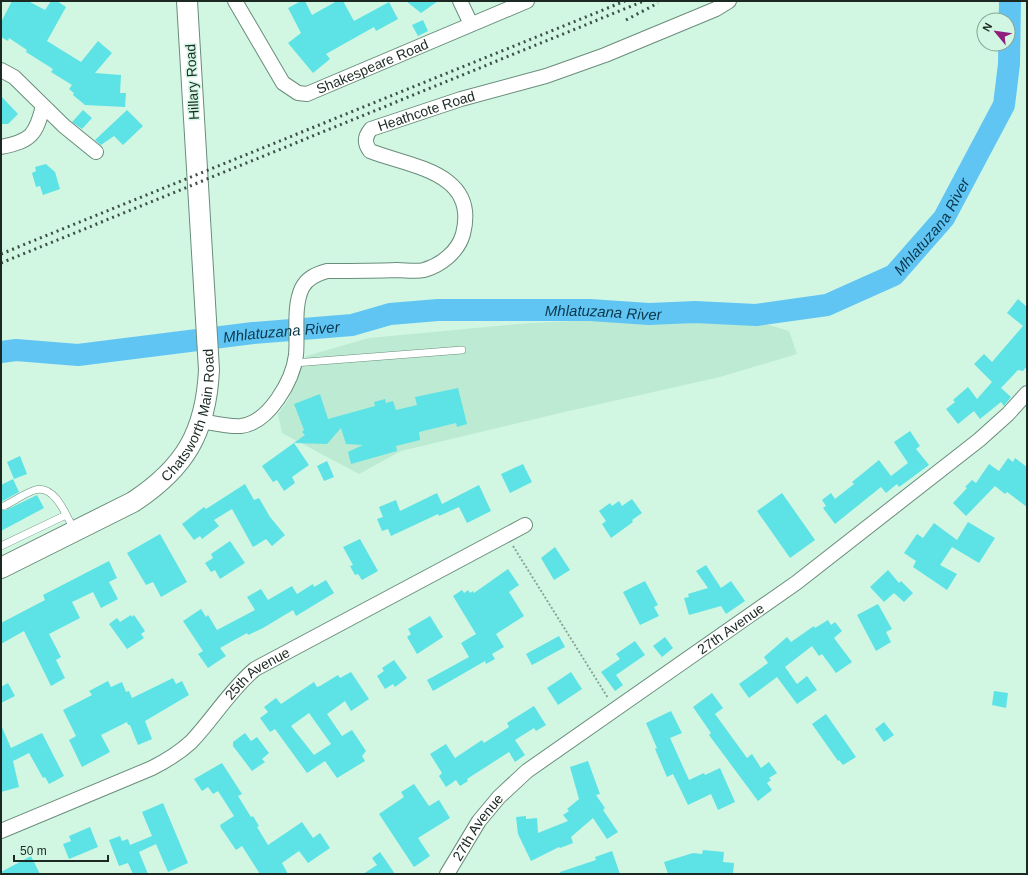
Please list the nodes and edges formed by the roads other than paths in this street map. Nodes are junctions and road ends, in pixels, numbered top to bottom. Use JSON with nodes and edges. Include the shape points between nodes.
{"nodes":[{"id":1,"x":187,"y":1,"type":"edge"},
{"id":2,"x":234,"y":1,"type":"edge"},
{"id":3,"x":460,"y":1,"type":"edge"},
{"id":4,"x":527,"y":1,"type":"edge"},
{"id":5,"x":729,"y":1,"type":"edge"},
{"id":6,"x":471,"y":24,"type":"junction"},
{"id":7,"x":1,"y":70,"type":"edge"},
{"id":8,"x":43,"y":106,"type":"junction"},
{"id":9,"x":1,"y":147,"type":"edge"},
{"id":10,"x":96,"y":152,"type":"dead end"},
{"id":11,"x":197,"y":163,"type":"joint"},
{"id":12,"x":462,"y":350,"type":"dead end"},
{"id":13,"x":295,"y":359,"type":"junction"},
{"id":14,"x":1027,"y":392,"type":"edge"},
{"id":15,"x":201,"y":421,"type":"junction"},
{"id":16,"x":4,"y":506,"type":"dead end"},
{"id":17,"x":70,"y":523,"type":"junction"},
{"id":18,"x":525,"y":525,"type":"dead end"},
{"id":19,"x":1,"y":546,"type":"edge"},
{"id":20,"x":1,"y":568,"type":"edge"},
{"id":21,"x":1,"y":831,"type":"edge"},
{"id":22,"x":447,"y":874,"type":"edge"}],
"edges":[{"from":1,"to":11,"type":"street","name":"Hillary Road"},
{"from":2,"to":6,"type":"street","name":"Shakespeare Road","via":[[284,82],[298,93],[306,94]]},
{"from":3,"to":6,"type":"street"},
{"from":4,"to":6,"type":"street","name":"Shakespeare Road"},
{"from":5,"to":13,"type":"street","name":"Heathcote Road","via":[[709,12],[605,55],[546,76],[371,129],[365,140],[370,151],[411,162],[448,181],[460,194],[465,207],[466,222],[461,238],[452,253],[441,262],[423,270],[326,271],[316,274],[302,288],[298,300]]},
{"from":7,"to":8,"type":"street","via":[[14,77]]},
{"from":8,"to":9,"type":"street","via":[[38,125],[30,137],[22,142]]},
{"from":8,"to":10,"type":"street"},
{"from":11,"to":15,"type":"street","name":"Chatsworth Main Road","via":[[209,370],[208,396]]},
{"from":12,"to":13,"type":"lane"},
{"from":13,"to":15,"type":"street","name":"Heathcote Road","via":[[279,397],[255,421],[241,426]]},
{"from":14,"to":22,"type":"street","name":"27th Avenue","via":[[1008,414],[979,440],[796,583],[527,771],[499,797],[479,821]]},
{"from":15,"to":17,"type":"street","name":"Chatsworth Main Road","via":[[192,443],[179,463],[151,490],[133,502]]},
{"from":16,"to":17,"type":"lane","via":[[34,490],[46,490],[58,500]]},
{"from":17,"to":19,"type":"lane"},
{"from":17,"to":20,"type":"street","name":"Chatsworth Main Road"},
{"from":18,"to":21,"type":"street","name":"25th Avenue","via":[[255,669],[191,741],[168,760]]}]}
